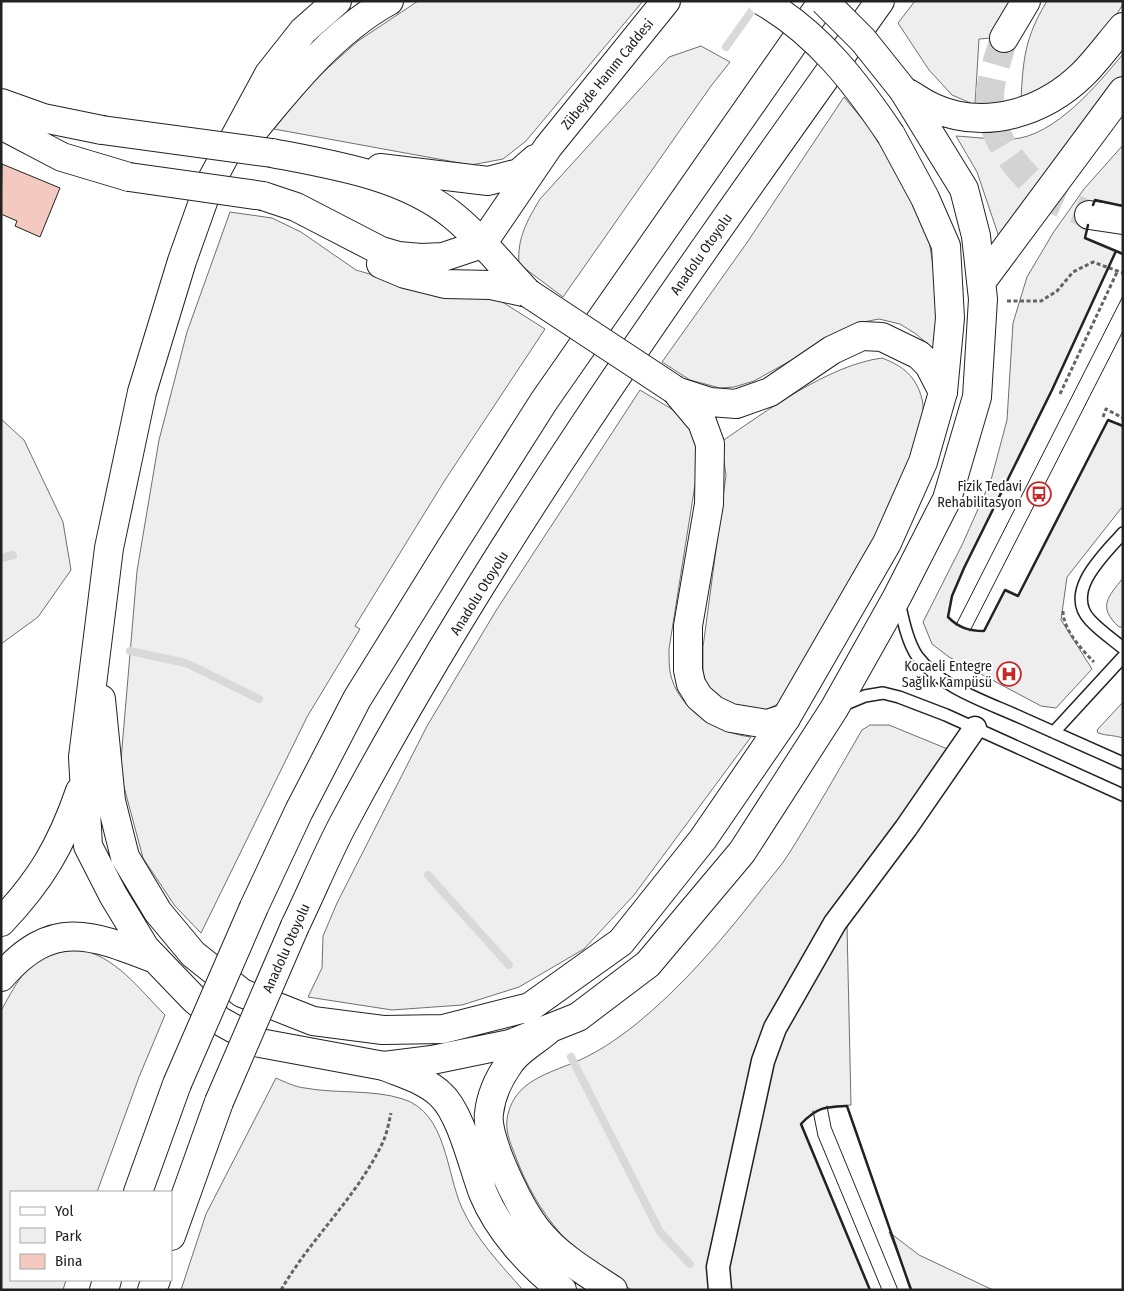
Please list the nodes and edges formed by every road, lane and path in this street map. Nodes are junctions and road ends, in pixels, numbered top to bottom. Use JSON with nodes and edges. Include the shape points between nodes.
{"nodes":[{"id":1,"x":337,"y":1,"type":"edge"},
{"id":2,"x":388,"y":1,"type":"edge"},
{"id":3,"x":666,"y":1,"type":"edge"},
{"id":4,"x":762,"y":1,"type":"edge"},
{"id":5,"x":824,"y":1,"type":"edge"},
{"id":6,"x":880,"y":1,"type":"edge"},
{"id":7,"x":1026,"y":1,"type":"edge"},
{"id":8,"x":1123,"y":16,"type":"edge"},
{"id":9,"x":1123,"y":27,"type":"edge"},
{"id":10,"x":1004,"y":38,"type":"tunnel mouth"},
{"id":11,"x":1102,"y":51,"type":"junction"},
{"id":12,"x":903,"y":90,"type":"junction"},
{"id":13,"x":1123,"y":91,"type":"edge"},
{"id":14,"x":1123,"y":96,"type":"edge"},
{"id":15,"x":1,"y":103,"type":"edge"},
{"id":16,"x":1104,"y":117,"type":"junction"},
{"id":17,"x":1,"y":125,"type":"edge"},
{"id":18,"x":548,"y":147,"type":"junction"},
{"id":19,"x":321,"y":162,"type":"junction"},
{"id":20,"x":208,"y":186,"type":"junction"},
{"id":21,"x":1089,"y":215,"type":"tunnel mouth"},
{"id":22,"x":315,"y":217,"type":"junction"},
{"id":23,"x":1123,"y":220,"type":"edge"},
{"id":24,"x":482,"y":244,"type":"junction"},
{"id":25,"x":1118,"y":270,"type":"junction"},
{"id":26,"x":1123,"y":273,"type":"edge"},
{"id":27,"x":982,"y":290,"type":"junction"},
{"id":28,"x":528,"y":293,"type":"junction"},
{"id":29,"x":675,"y":390,"type":"junction"},
{"id":30,"x":943,"y":392,"type":"junction"},
{"id":31,"x":1060,"y":394,"type":"dead end"},
{"id":32,"x":1102,"y":417,"type":"dead end"},
{"id":33,"x":1123,"y":418,"type":"edge"},
{"id":34,"x":1123,"y":533,"type":"edge"},
{"id":35,"x":897,"y":597,"type":"junction"},
{"id":36,"x":1123,"y":648,"type":"edge"},
{"id":37,"x":96,"y":650,"type":"junction"},
{"id":38,"x":1123,"y":657,"type":"edge"},
{"id":39,"x":834,"y":709,"type":"junction"},
{"id":40,"x":786,"y":718,"type":"junction"},
{"id":41,"x":975,"y":728,"type":"junction"},
{"id":42,"x":1054,"y":732,"type":"junction"},
{"id":43,"x":1123,"y":763,"type":"edge"},
{"id":44,"x":84,"y":780,"type":"junction"},
{"id":45,"x":1123,"y":795,"type":"edge"},
{"id":46,"x":1,"y":922,"type":"edge"},
{"id":47,"x":156,"y":959,"type":"junction"},
{"id":48,"x":1,"y":977,"type":"edge"},
{"id":49,"x":551,"y":1028,"type":"junction"},
{"id":50,"x":384,"y":1066,"type":"junction"},
{"id":51,"x":391,"y":1113,"type":"dead end"},
{"id":52,"x":138,"y":1191,"type":"edge"},
{"id":53,"x":172,"y":1233,"type":"edge"},
{"id":54,"x":718,"y":1267,"type":"junction"},
{"id":55,"x":281,"y":1290,"type":"edge"},
{"id":56,"x":562,"y":1290,"type":"edge"},
{"id":57,"x":613,"y":1290,"type":"edge"},
{"id":58,"x":704,"y":1290,"type":"edge"},
{"id":59,"x":720,"y":1290,"type":"edge"}],
"edges":[{"from":1,"to":20,"type":"main road","via":[[303,31],[269,74]]},
{"from":2,"to":20,"type":"main road","via":[[328,47],[275,104]]},
{"from":3,"to":18,"type":"main road","name":"Zübeyde Hanım Caddesi"},
{"from":4,"to":30,"type":"main road","bridge":true,"via":[[825,48],[860,89],[891,135],[946,246],[950,318]]},
{"from":5,"to":12,"type":"main road","bridge":true,"via":[[863,40]]},
{"from":5,"to":52,"type":"main road","bridge":true,"via":[[549,393],[357,699],[254,907],[177,1084]]},
{"from":6,"to":53,"type":"main road","name":"Anadolu Otoyolu","bridge":true,"via":[[678,286],[496,563],[396,728],[341,829],[295,926],[219,1102]]},
{"from":7,"to":10,"type":"main road"},
{"from":8,"to":11,"type":"main road"},
{"from":9,"to":11,"type":"main road"},
{"from":11,"to":12,"type":"main road","via":[[1064,91],[1035,107],[1003,117],[962,117],[935,108]]},
{"from":12,"to":27,"type":"main road","via":[[964,188],[976,236]]},
{"from":13,"to":16,"type":"main road"},
{"from":14,"to":16,"type":"main road"},
{"from":15,"to":19,"type":"main road","bridge":true,"via":[[43,118],[102,130]]},
{"from":16,"to":27,"type":"main road"},
{"from":17,"to":22,"type":"main road","bridge":true,"via":[[62,157],[129,177],[263,196]]},
{"from":18,"to":19,"type":"main road","via":[[519,173],[488,181]]},
{"from":18,"to":24,"type":"main road"},
{"from":19,"to":24,"type":"main road","via":[[393,181],[451,214]]},
{"from":20,"to":37,"type":"main road","via":[[142,392],[109,548]]},
{"from":21,"to":23,"type":"main road"},
{"from":22,"to":24,"type":"main road","via":[[381,251],[398,256],[443,257]]},
{"from":22,"to":28,"type":"main road","via":[[345,244],[368,259],[405,274],[445,284],[490,285]]},
{"from":24,"to":28,"type":"main road"},
{"from":25,"to":26,"type":"path"},
{"from":25,"to":27,"type":"path","via":[[1093,262],[1083,265],[1057,291],[1041,301]]},
{"from":25,"to":31,"type":"path"},
{"from":27,"to":35,"type":"main road","via":[[978,397],[947,499]]},
{"from":28,"to":29,"type":"main road","bridge":true},
{"from":29,"to":30,"type":"main road","via":[[710,402],[736,404],[770,392],[832,350],[862,336],[882,337],[919,354],[929,365]]},
{"from":29,"to":40,"type":"main road","via":[[702,422],[710,444],[709,504],[688,626],[691,684],[704,702],[731,718],[767,724]]},
{"from":30,"to":40,"type":"main road","via":[[923,462],[887,543]]},
{"from":32,"to":33,"type":"path","via":[[1106,410]]},
{"from":34,"to":36,"type":"lane","via":[[1089,573],[1081,592],[1082,607],[1089,619]]},
{"from":35,"to":39,"type":"main road"},
{"from":35,"to":42,"type":"lane","via":[[907,633],[925,665],[966,692]]},
{"from":37,"to":40,"type":"main road","via":[[111,801],[125,857],[158,912],[193,954],[242,993],[313,1021],[382,1030],[443,1029],[530,1007],[621,942],[703,839]]},
{"from":37,"to":44,"type":"main road","via":[[83,757]]},
{"from":38,"to":42,"type":"lane"},
{"from":39,"to":41,"type":"lane","via":[[864,696],[883,693]]},
{"from":39,"to":49,"type":"main road","via":[[742,852],[648,964],[578,1017]]},
{"from":41,"to":45,"type":"lane"},
{"from":41,"to":54,"type":"street","via":[[835,923],[775,1028],[763,1061]]},
{"from":42,"to":43,"type":"lane"},
{"from":44,"to":46,"type":"main road","via":[[66,831],[49,864]]},
{"from":44,"to":47,"type":"main road","via":[[88,846],[113,895],[145,948]]},
{"from":47,"to":48,"type":"main road","via":[[89,936],[64,936],[44,942],[24,955]]},
{"from":47,"to":50,"type":"main road","via":[[220,1021],[260,1043]]},
{"from":49,"to":50,"type":"main road","via":[[510,1044]]},
{"from":49,"to":57,"type":"main road","via":[[510,1062],[492,1098],[488,1115],[490,1127],[509,1185],[538,1232],[577,1267]]},
{"from":50,"to":56,"type":"main road","via":[[431,1087],[452,1108],[484,1195],[500,1223],[520,1250]]},
{"from":51,"to":55,"type":"path","via":[[384,1141],[362,1179],[296,1265]]},
{"from":54,"to":58,"type":"street"},
{"from":54,"to":59,"type":"street"}]}
